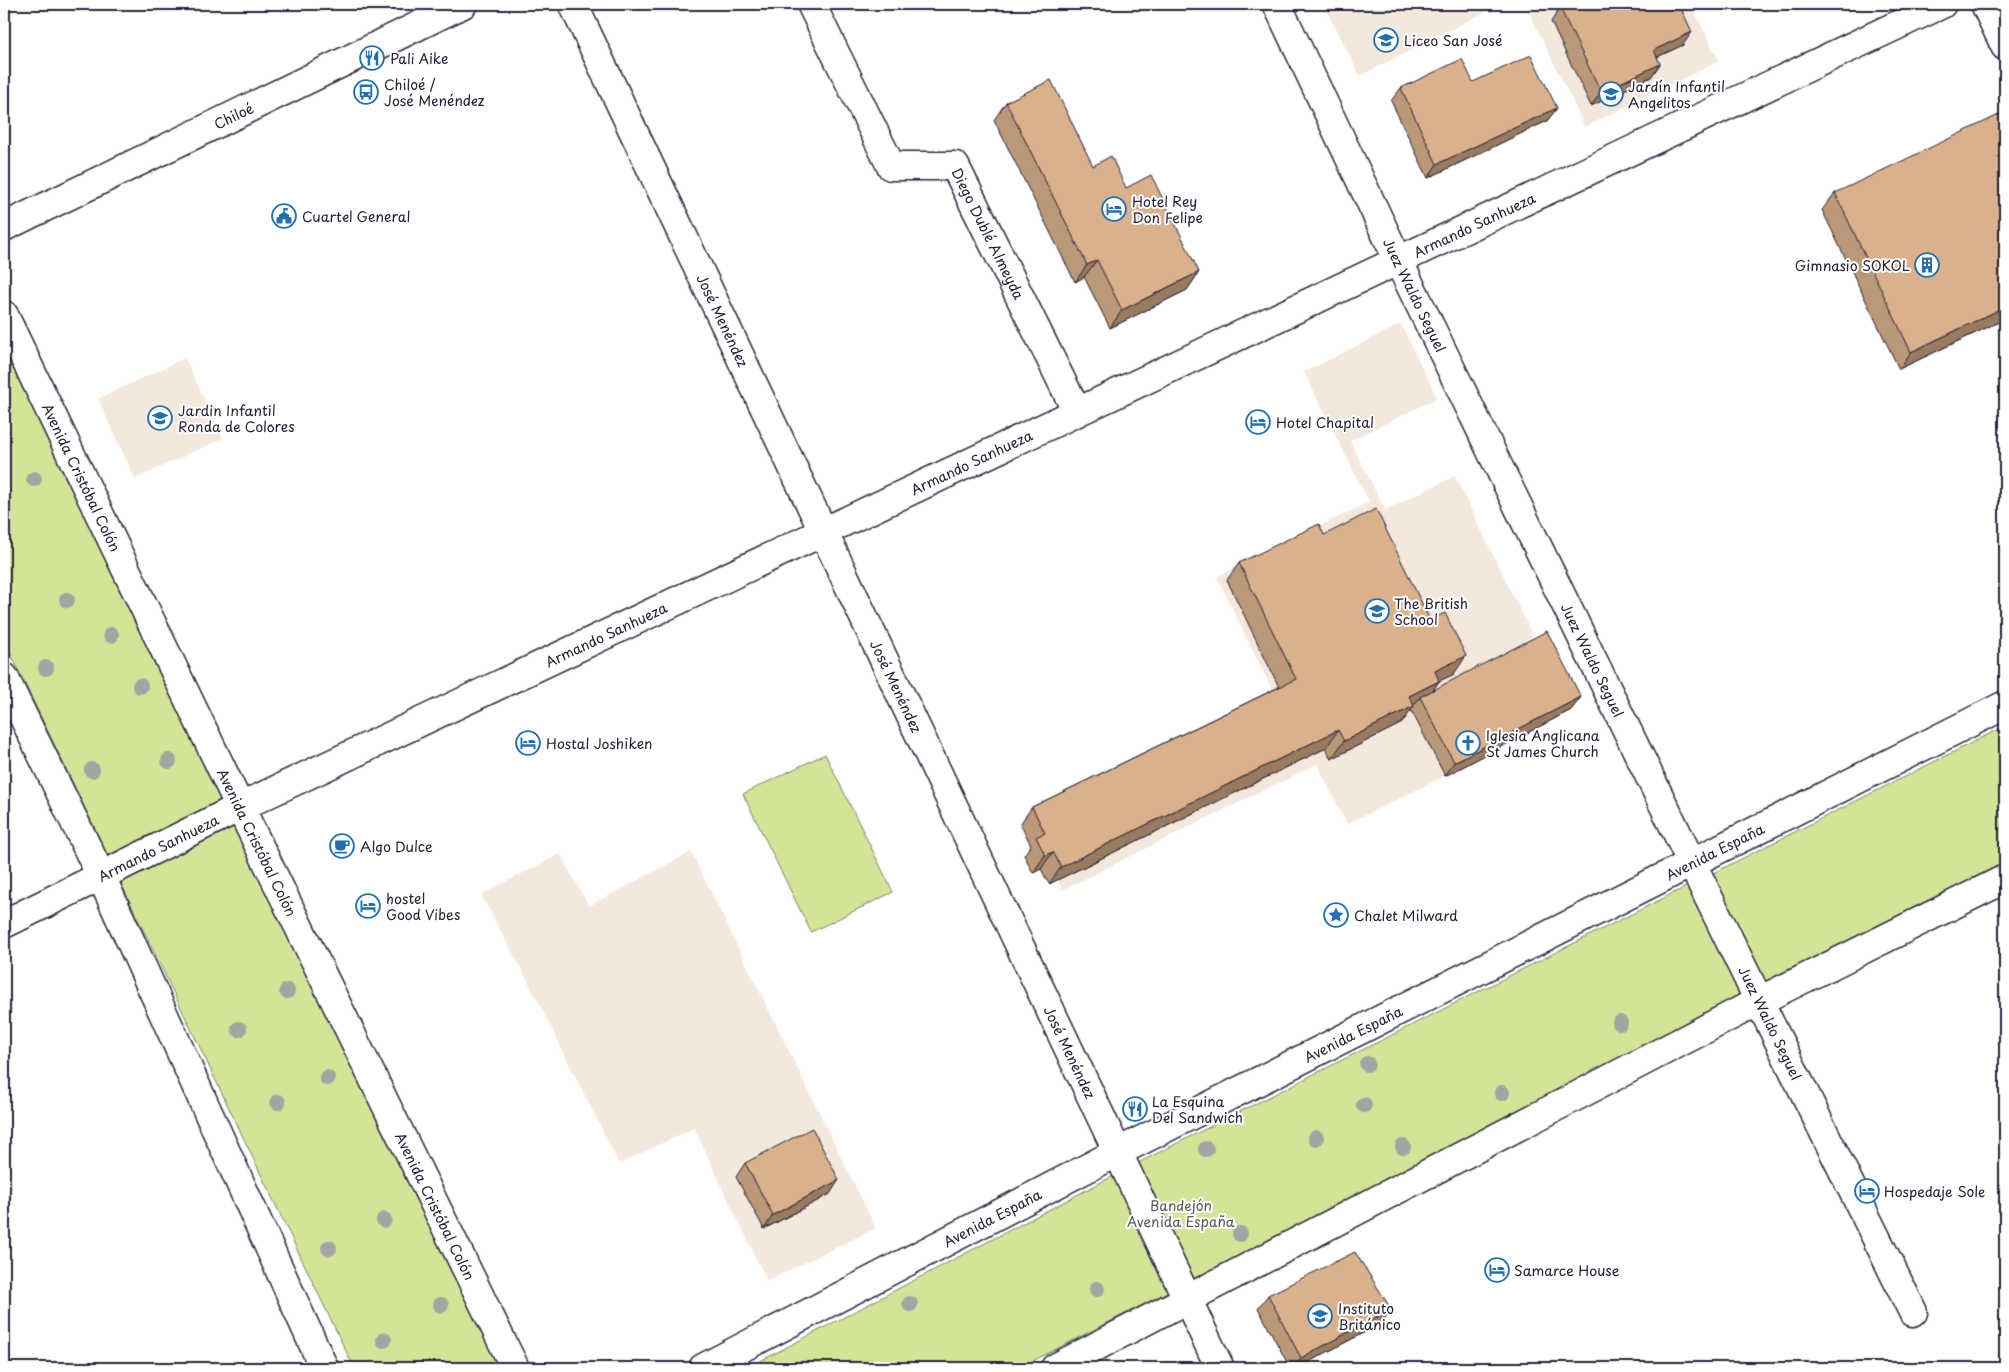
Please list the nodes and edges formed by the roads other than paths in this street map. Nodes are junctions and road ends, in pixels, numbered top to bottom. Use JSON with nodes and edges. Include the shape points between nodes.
{"nodes":[{"id":1,"x":463,"y":4,"type":"edge"},
{"id":2,"x":573,"y":4,"type":"edge"},
{"id":3,"x":811,"y":4,"type":"edge"},
{"id":4,"x":1278,"y":4,"type":"edge"},
{"id":5,"x":1942,"y":4,"type":"edge"},
{"id":6,"x":1985,"y":4,"type":"edge"},
{"id":7,"x":2005,"y":46,"type":"edge"},
{"id":8,"x":4,"y":227,"type":"edge"},
{"id":9,"x":1398,"y":260,"type":"junction"},
{"id":10,"x":4,"y":315,"type":"edge"},
{"id":11,"x":1077,"y":412,"type":"junction"},
{"id":12,"x":824,"y":532,"type":"junction"},
{"id":13,"x":4,"y":677,"type":"edge"},
{"id":14,"x":2005,"y":705,"type":"edge"},
{"id":15,"x":240,"y":807,"type":"junction"},
{"id":16,"x":1693,"y":861,"type":"junction"},
{"id":17,"x":101,"y":876,"type":"junction"},
{"id":18,"x":2005,"y":879,"type":"edge"},
{"id":19,"x":4,"y":924,"type":"edge"},
{"id":20,"x":1759,"y":1001,"type":"junction"},
{"id":21,"x":1118,"y":1152,"type":"junction"},
{"id":22,"x":1188,"y":1299,"type":"junction"},
{"id":23,"x":1912,"y":1312,"type":"dead end"},
{"id":24,"x":324,"y":1368,"type":"edge"},
{"id":25,"x":515,"y":1368,"type":"edge"},
{"id":26,"x":703,"y":1368,"type":"edge"},
{"id":27,"x":1055,"y":1368,"type":"edge"},
{"id":28,"x":1220,"y":1368,"type":"edge"}],
"edges":[{"from":1,"to":8,"type":"street","name":"Chiloé"},
{"from":2,"to":12,"type":"street","name":"José Menéndez"},
{"from":3,"to":11,"type":"street","name":"Diego Dublé Almeyda","via":[[890,166],[955,166]]},
{"from":4,"to":9,"type":"street","name":"Juez Waldo Seguel"},
{"from":5,"to":9,"type":"street","name":"Armando Sanhueza"},
{"from":6,"to":7,"type":"street"},
{"from":9,"to":11,"type":"street","name":"Armando Sanhueza"},
{"from":9,"to":16,"type":"street","name":"Juez Waldo Seguel"},
{"from":10,"to":15,"type":"street","name":"Avenida Cristóbal Colón"},
{"from":11,"to":12,"type":"street","name":"Armando Sanhueza"},
{"from":12,"to":15,"type":"street","name":"Armando Sanhueza"},
{"from":12,"to":21,"type":"street","name":"José Menéndez"},
{"from":13,"to":17,"type":"street"},
{"from":14,"to":16,"type":"street","name":"Avenida España"},
{"from":15,"to":17,"type":"street","name":"Armando Sanhueza"},
{"from":15,"to":25,"type":"street","name":"Avenida Cristóbal Colón"},
{"from":16,"to":20,"type":"street","name":"Juez Waldo Seguel"},
{"from":16,"to":21,"type":"street","name":"Avenida España"},
{"from":17,"to":19,"type":"street","name":"Armando Sanhueza"},
{"from":17,"to":24,"type":"street"},
{"from":18,"to":20,"type":"street"},
{"from":20,"to":22,"type":"street"},
{"from":20,"to":23,"type":"street","name":"Juez Waldo Seguel"},
{"from":21,"to":22,"type":"street","name":"José Menéndez"},
{"from":21,"to":26,"type":"street","name":"Avenida España"},
{"from":22,"to":27,"type":"street"},
{"from":22,"to":28,"type":"street","name":"José Menéndez"}]}
